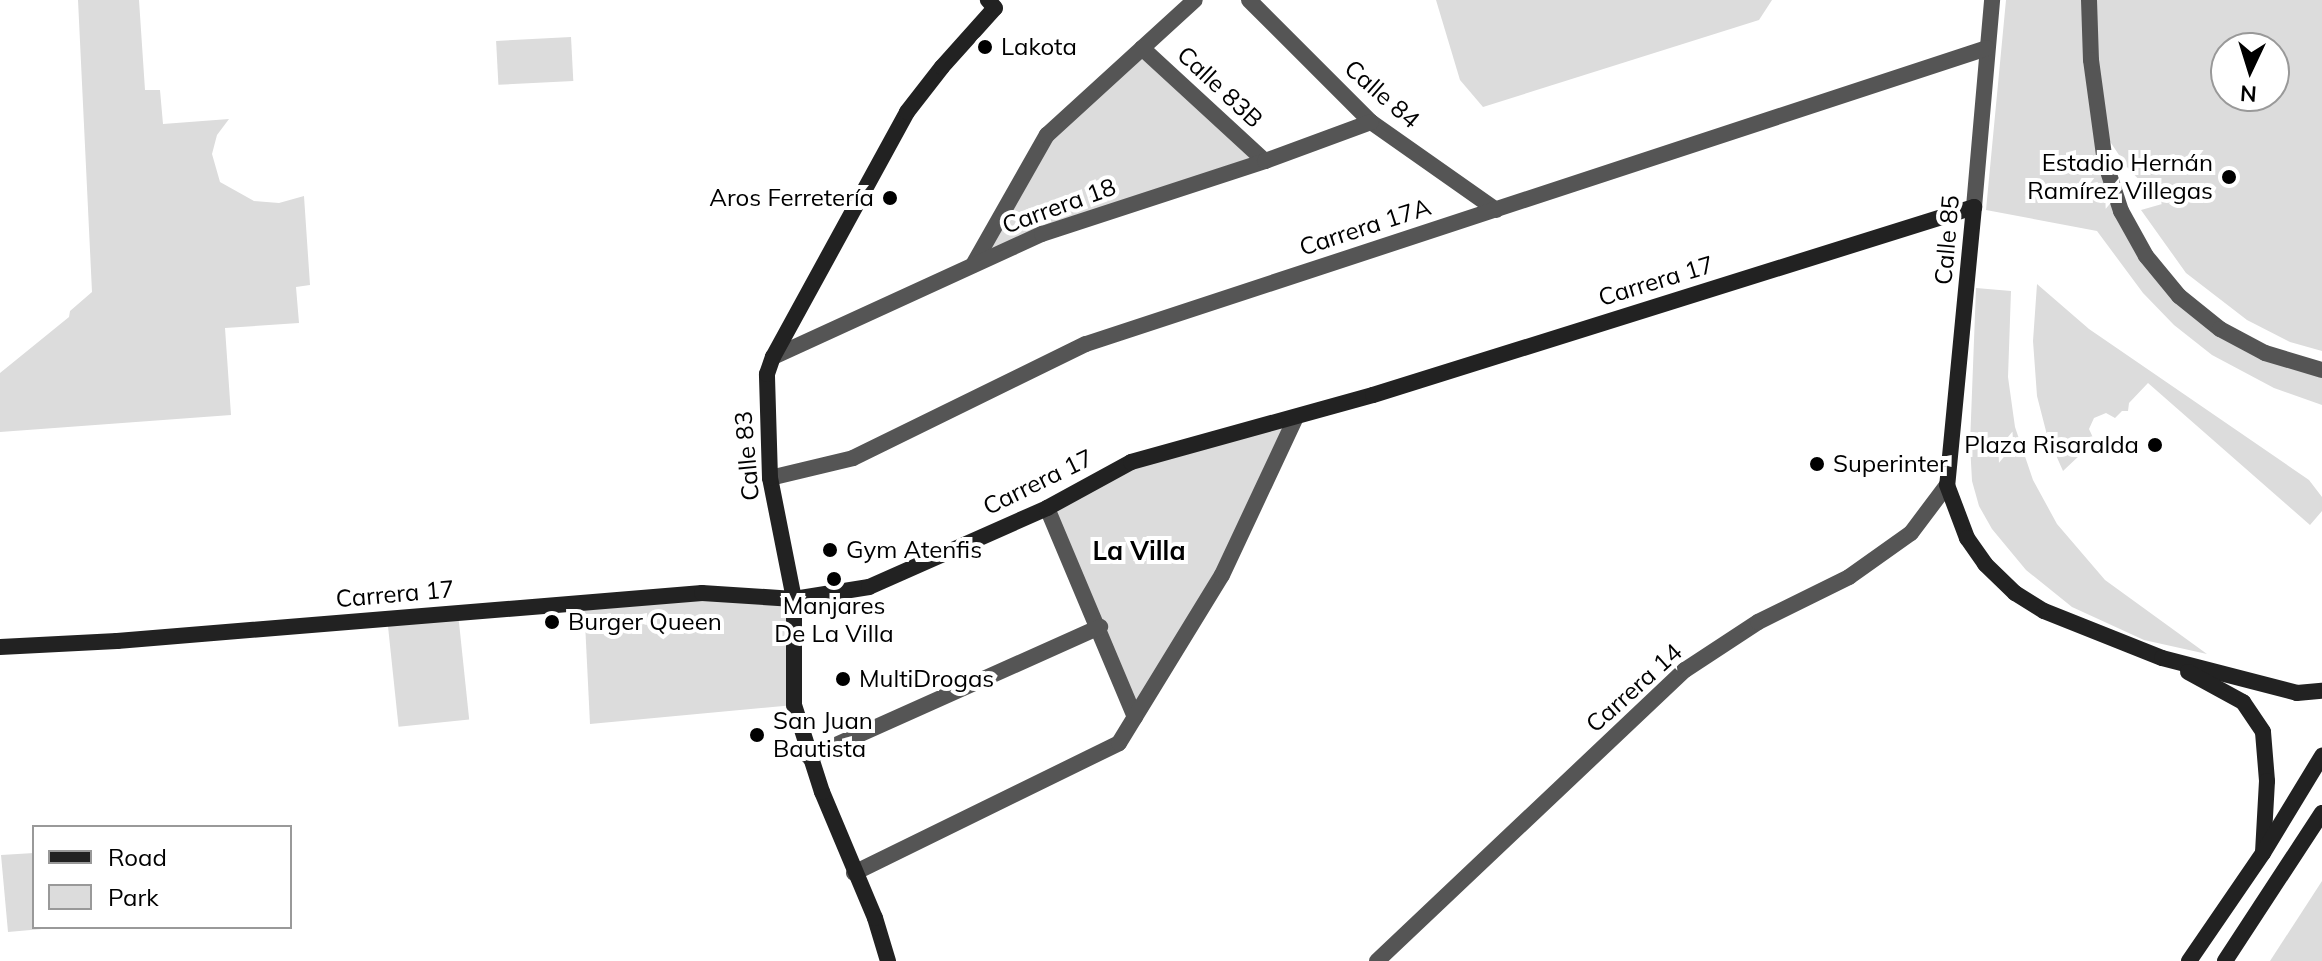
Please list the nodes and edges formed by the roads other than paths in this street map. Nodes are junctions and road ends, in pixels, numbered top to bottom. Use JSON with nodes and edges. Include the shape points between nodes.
{"nodes":[{"id":1,"x":1195,"y":0,"type":"edge"},
{"id":2,"x":1249,"y":0,"type":"edge"},
{"id":3,"x":1992,"y":0,"type":"edge"},
{"id":4,"x":2089,"y":0,"type":"edge"},
{"id":5,"x":996,"y":3,"type":"edge"},
{"id":6,"x":1142,"y":48,"type":"junction"},
{"id":7,"x":1987,"y":48,"type":"junction"},
{"id":8,"x":1371,"y":122,"type":"junction"},
{"id":9,"x":1265,"y":161,"type":"junction"},
{"id":10,"x":1974,"y":207,"type":"junction"},
{"id":11,"x":1496,"y":210,"type":"junction"},
{"id":12,"x":973,"y":265,"type":"junction"},
{"id":13,"x":773,"y":357,"type":"junction"},
{"id":14,"x":2322,"y":370,"type":"edge"},
{"id":15,"x":1296,"y":417,"type":"junction"},
{"id":16,"x":770,"y":478,"type":"junction"},
{"id":17,"x":1947,"y":485,"type":"junction"},
{"id":18,"x":1047,"y":508,"type":"junction"},
{"id":19,"x":794,"y":599,"type":"junction"},
{"id":20,"x":1100,"y":627,"type":"junction"},
{"id":21,"x":0,"y":647,"type":"edge"},
{"id":22,"x":2162,"y":658,"type":"junction"},
{"id":23,"x":2322,"y":691,"type":"edge"},
{"id":24,"x":1135,"y":717,"type":"junction"},
{"id":25,"x":2322,"y":756,"type":"edge"},
{"id":26,"x":809,"y":757,"type":"junction"},
{"id":27,"x":2322,"y":813,"type":"edge"},
{"id":28,"x":2263,"y":853,"type":"junction"},
{"id":29,"x":854,"y":873,"type":"junction"},
{"id":30,"x":888,"y":961,"type":"edge"},
{"id":31,"x":1377,"y":961,"type":"edge"},
{"id":32,"x":2189,"y":961,"type":"edge"},
{"id":33,"x":2225,"y":961,"type":"edge"}],
"edges":[{"from":1,"to":6,"type":"street"},
{"from":2,"to":8,"type":"street","name":"Calle 84"},
{"from":3,"to":7,"type":"street","name":"Calle 85"},
{"from":4,"to":14,"type":"street","via":[[2105,162],[2121,211],[2146,256],[2179,296],[2220,329],[2265,353]]},
{"from":5,"to":13,"type":"street","name":"Calle 83","via":[[907,112]]},
{"from":6,"to":9,"type":"street","name":"Calle 83B"},
{"from":6,"to":12,"type":"street","via":[[1047,135]]},
{"from":7,"to":10,"type":"street","name":"Calle 85"},
{"from":7,"to":11,"type":"street","name":"Carrera 17A"},
{"from":8,"to":9,"type":"street","name":"Carrera 18"},
{"from":8,"to":11,"type":"street","name":"Calle 84"},
{"from":9,"to":12,"type":"street","name":"Carrera 18","via":[[1042,234]]},
{"from":10,"to":15,"type":"street","name":"Carrera 17"},
{"from":10,"to":17,"type":"street","name":"Calle 85"},
{"from":11,"to":16,"type":"street","name":"Carrera 17A","via":[[1086,344],[853,458]]},
{"from":12,"to":13,"type":"street","name":"Carrera 18"},
{"from":13,"to":16,"type":"street","name":"Calle 83","via":[[766,398]]},
{"from":15,"to":18,"type":"street","name":"Carrera 17","via":[[1131,462]]},
{"from":15,"to":24,"type":"street","via":[[1222,575]]},
{"from":16,"to":19,"type":"street","name":"Calle 83"},
{"from":17,"to":22,"type":"street","via":[[1967,538],[2015,593],[2044,611]]},
{"from":17,"to":31,"type":"street","name":"Carrera 14","via":[[1911,533],[1849,577],[1758,622],[1685,670]]},
{"from":18,"to":19,"type":"street","name":"Carrera 17","via":[[869,587]]},
{"from":18,"to":20,"type":"street"},
{"from":19,"to":21,"type":"street","name":"Carrera 17","via":[[702,593]]},
{"from":19,"to":26,"type":"street","name":"Calle 83","via":[[794,705]]},
{"from":20,"to":24,"type":"street"},
{"from":20,"to":26,"type":"street"},
{"from":22,"to":23,"type":"street","via":[[2297,693]]},
{"from":22,"to":28,"type":"street","via":[[2243,702],[2256,717],[2267,753]]},
{"from":24,"to":29,"type":"street","via":[[1119,743]]},
{"from":25,"to":28,"type":"street"},
{"from":26,"to":29,"type":"street","name":"Calle 83"},
{"from":27,"to":33,"type":"street"},
{"from":28,"to":32,"type":"street"},
{"from":29,"to":30,"type":"street","name":"Calle 83"}]}
